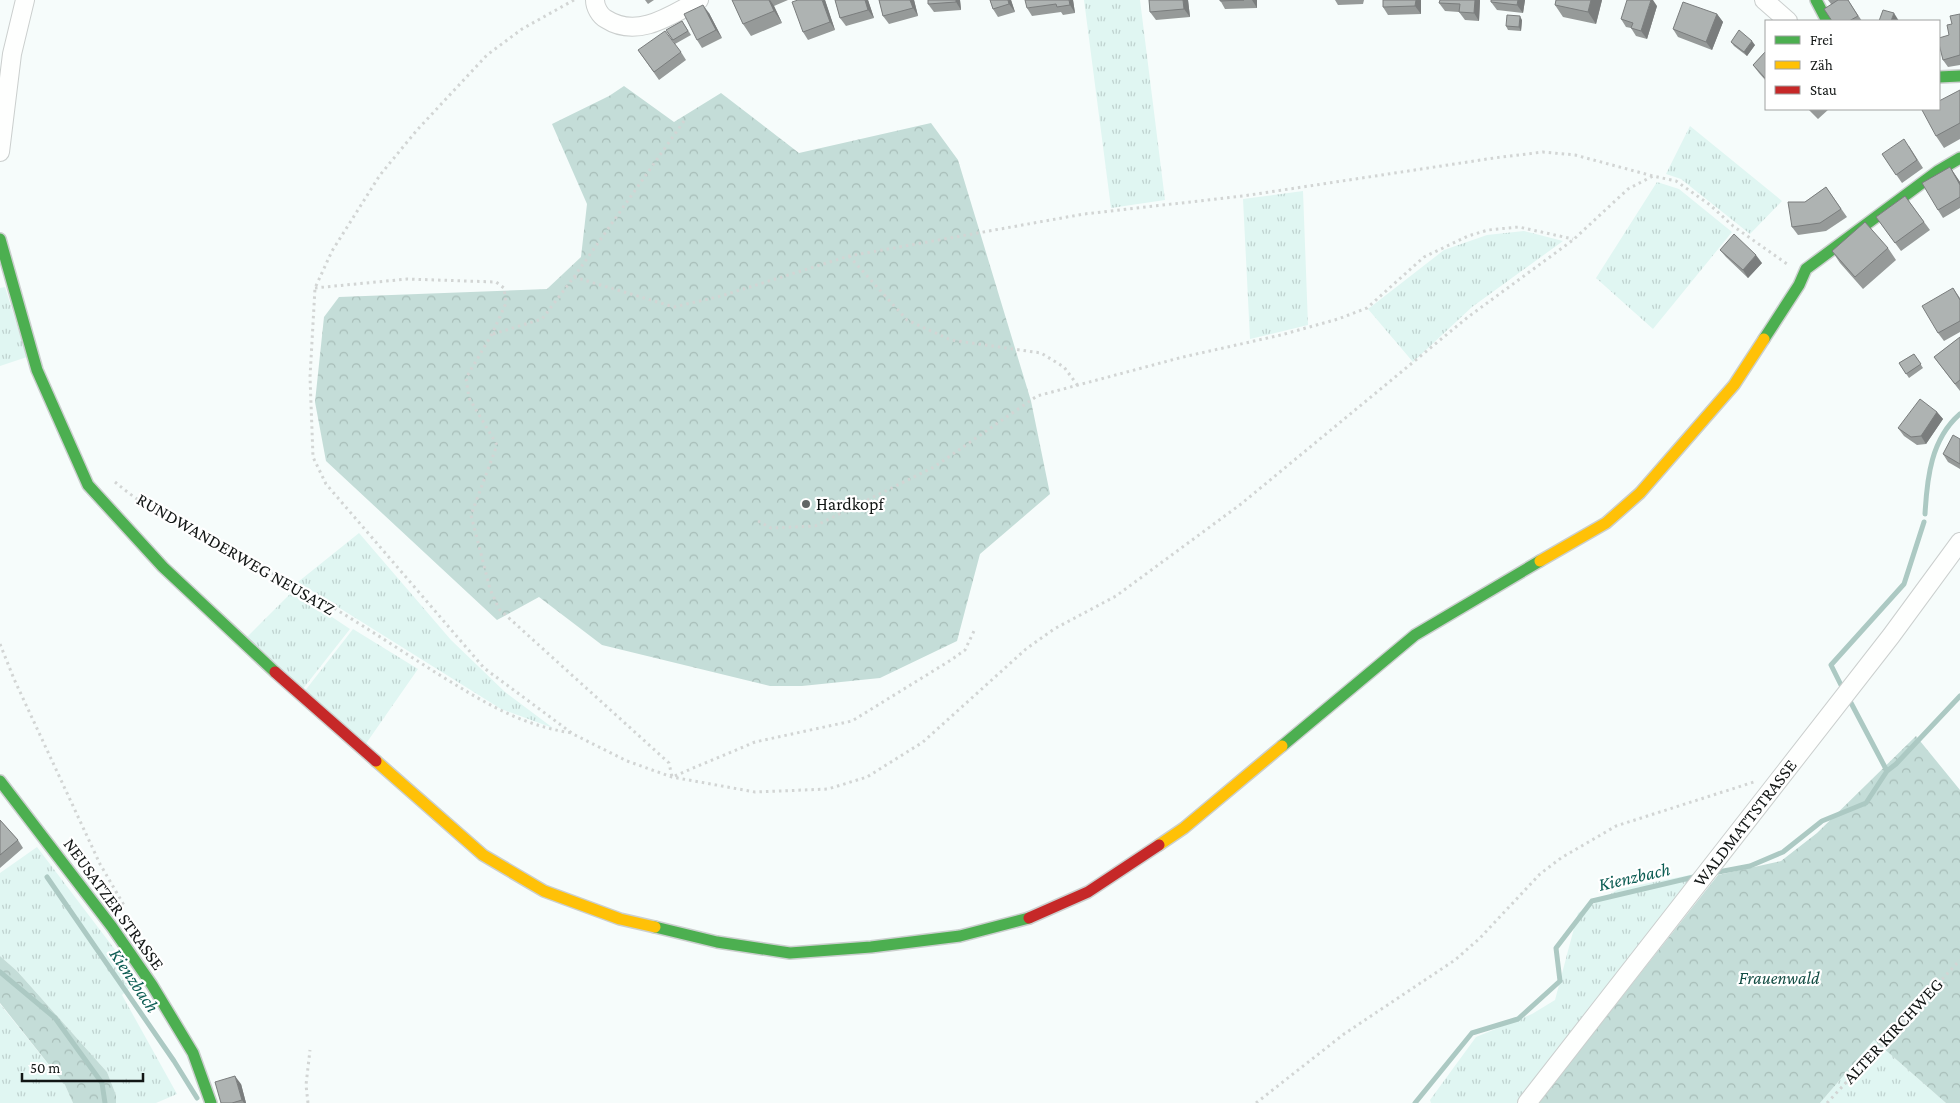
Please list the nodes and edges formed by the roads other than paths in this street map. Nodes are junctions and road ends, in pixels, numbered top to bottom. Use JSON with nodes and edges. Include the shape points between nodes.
{"nodes":[{"id":1,"x":25,"y":0,"type":"edge"},
{"id":2,"x":595,"y":0,"type":"edge"},
{"id":3,"x":699,"y":0,"type":"edge"},
{"id":4,"x":1764,"y":0,"type":"edge"},
{"id":5,"x":1816,"y":0,"type":"edge"},
{"id":6,"x":1787,"y":20,"type":"edge"},
{"id":7,"x":1826,"y":20,"type":"edge"},
{"id":8,"x":1960,"y":76,"type":"edge"},
{"id":9,"x":1940,"y":77,"type":"edge"},
{"id":10,"x":0,"y":152,"type":"edge"},
{"id":11,"x":1960,"y":158,"type":"edge"},
{"id":12,"x":0,"y":239,"type":"edge"},
{"id":13,"x":1960,"y":542,"type":"edge"},
{"id":14,"x":0,"y":781,"type":"edge"},
{"id":15,"x":211,"y":1103,"type":"edge"},
{"id":16,"x":1527,"y":1103,"type":"edge"}],
"edges":[{"from":1,"to":10,"type":"street","via":[[12,54]]},
{"from":2,"to":3,"type":"street","via":[[601,17],[615,25],[632,28],[657,22]]},
{"from":4,"to":6,"type":"street"},
{"from":5,"to":7,"type":"street"},
{"from":8,"to":9,"type":"street"},
{"from":11,"to":12,"type":"street","via":[[1806,269],[1790,300],[1734,385],[1640,493],[1606,524],[1415,635],[1184,828],[1143,856],[1088,892],[1036,916],[960,936],[790,953],[718,942],[620,919],[537,886],[483,855],[236,638],[163,567],[88,485],[37,370]]},
{"from":13,"to":16,"type":"street","name":"WALDMATTSTRASSE","via":[[1891,636]]},
{"from":14,"to":15,"type":"street","name":"NEUSATZER STRASSE","via":[[112,927],[152,985],[193,1053]]}]}
